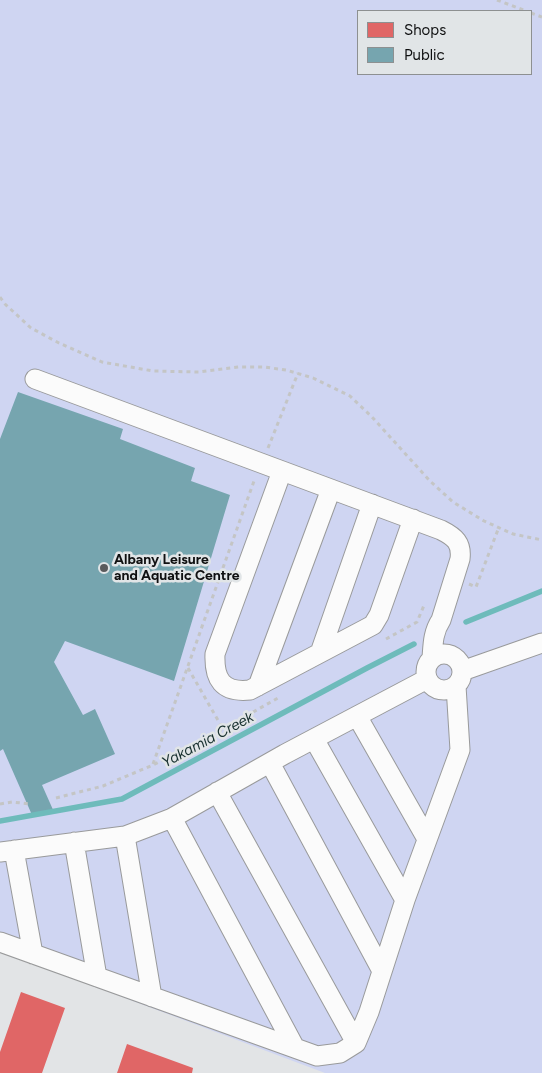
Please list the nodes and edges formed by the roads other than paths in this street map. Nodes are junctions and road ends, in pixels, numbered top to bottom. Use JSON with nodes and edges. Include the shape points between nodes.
{"nodes":[{"id":1,"x":35,"y":379,"type":"dead end"},
{"id":2,"x":282,"y":470,"type":"junction"},
{"id":3,"x":331,"y":489,"type":"junction"},
{"id":4,"x":372,"y":504,"type":"junction"},
{"id":5,"x":413,"y":519,"type":"junction"},
{"id":6,"x":441,"y":620,"type":"junction"},
{"id":7,"x":542,"y":643,"type":"edge"},
{"id":8,"x":320,"y":653,"type":"junction"},
{"id":9,"x":432,"y":658,"type":"junction"},
{"id":10,"x":458,"y":671,"type":"junction"},
{"id":11,"x":428,"y":679,"type":"junction"},
{"id":12,"x":258,"y":686,"type":"junction"},
{"id":13,"x":357,"y":716,"type":"junction"},
{"id":14,"x":314,"y":739,"type":"junction"},
{"id":15,"x":270,"y":763,"type":"junction"},
{"id":16,"x":217,"y":792,"type":"junction"},
{"id":17,"x":172,"y":818,"type":"junction"},
{"id":18,"x":125,"y":836,"type":"junction"},
{"id":19,"x":428,"y":839,"type":"junction"},
{"id":20,"x":74,"y":842,"type":"junction"},
{"id":21,"x":7,"y":851,"type":"edge"},
{"id":22,"x":405,"y":900,"type":"junction"},
{"id":23,"x":0,"y":942,"type":"edge"},
{"id":24,"x":33,"y":954,"type":"junction"},
{"id":25,"x":382,"y":971,"type":"junction"},
{"id":26,"x":97,"y":977,"type":"junction"},
{"id":27,"x":152,"y":997,"type":"junction"},
{"id":28,"x":356,"y":1043,"type":"junction"},
{"id":29,"x":294,"y":1048,"type":"junction"}],
"edges":[{"from":1,"to":2,"type":"street"},
{"from":2,"to":3,"type":"street"},
{"from":2,"to":12,"type":"street","via":[[215,654],[215,668],[221,683],[240,691]]},
{"from":3,"to":4,"type":"street"},
{"from":3,"to":12,"type":"street"},
{"from":4,"to":5,"type":"street"},
{"from":4,"to":8,"type":"street"},
{"from":5,"to":6,"type":"street","via":[[452,536],[461,553]]},
{"from":5,"to":8,"type":"street","via":[[373,625]]},
{"from":6,"to":9,"type":"street","via":[[434,634]]},
{"from":6,"to":10,"type":"street"},
{"from":7,"to":10,"type":"street"},
{"from":8,"to":12,"type":"street"},
{"from":9,"to":10,"type":"street","via":[[443,654]]},
{"from":9,"to":11,"type":"street","via":[[427,668]]},
{"from":10,"to":11,"type":"street","via":[[446,690],[435,687]]},
{"from":10,"to":19,"type":"street","via":[[460,750]]},
{"from":11,"to":13,"type":"street"},
{"from":13,"to":14,"type":"street"},
{"from":13,"to":19,"type":"street"},
{"from":14,"to":15,"type":"street"},
{"from":14,"to":22,"type":"street"},
{"from":15,"to":16,"type":"street"},
{"from":15,"to":25,"type":"street"},
{"from":16,"to":17,"type":"street"},
{"from":16,"to":28,"type":"street"},
{"from":17,"to":18,"type":"street"},
{"from":17,"to":29,"type":"street"},
{"from":18,"to":20,"type":"street"},
{"from":18,"to":27,"type":"street"},
{"from":19,"to":22,"type":"street"},
{"from":20,"to":21,"type":"street"},
{"from":20,"to":26,"type":"street"},
{"from":21,"to":24,"type":"street"},
{"from":22,"to":25,"type":"street"},
{"from":23,"to":24,"type":"street"},
{"from":24,"to":26,"type":"street"},
{"from":25,"to":28,"type":"street"},
{"from":26,"to":27,"type":"street"},
{"from":27,"to":29,"type":"street"},
{"from":28,"to":29,"type":"street","via":[[340,1053],[317,1056]]}]}
